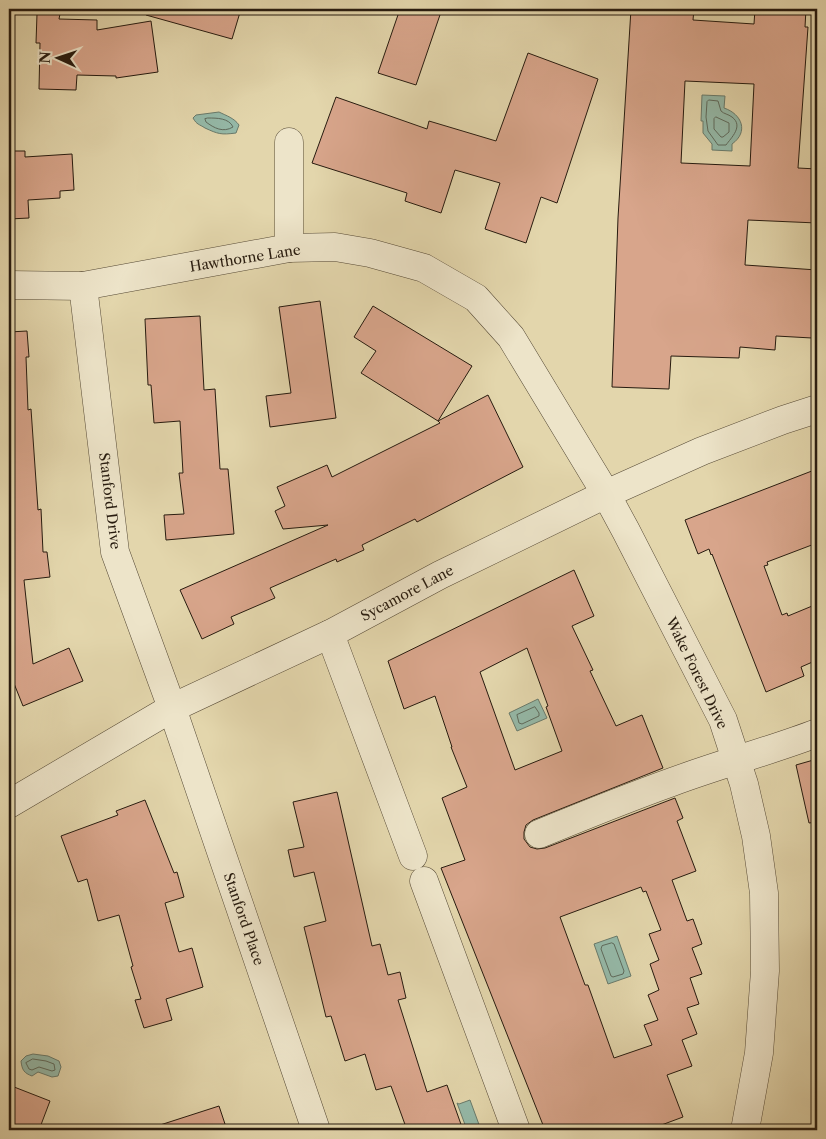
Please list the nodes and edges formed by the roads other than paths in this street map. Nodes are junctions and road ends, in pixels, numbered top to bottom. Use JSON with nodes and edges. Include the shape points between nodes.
{"nodes":[{"id":1,"x":289,"y":142,"type":"dead end"},
{"id":2,"x":289,"y":248,"type":"junction"},
{"id":3,"x":9,"y":285,"type":"edge"},
{"id":4,"x":83,"y":286,"type":"junction"},
{"id":5,"x":817,"y":409,"type":"edge"},
{"id":6,"x":606,"y":494,"type":"junction"},
{"id":7,"x":330,"y":634,"type":"junction"},
{"id":8,"x":172,"y":708,"type":"junction"},
{"id":9,"x":817,"y":732,"type":"edge"},
{"id":10,"x":736,"y":759,"type":"junction"},
{"id":11,"x":9,"y":804,"type":"edge"},
{"id":12,"x":539,"y":834,"type":"dead end"},
{"id":13,"x":413,"y":856,"type":"dead end"},
{"id":14,"x":424,"y":881,"type":"dead end"},
{"id":15,"x":316,"y":1130,"type":"edge"},
{"id":16,"x":516,"y":1130,"type":"edge"},
{"id":17,"x":745,"y":1130,"type":"edge"}],
"edges":[{"from":1,"to":2,"type":"street"},
{"from":2,"to":4,"type":"street","name":"Hawthorne Lane"},
{"from":2,"to":6,"type":"street","name":"Hawthorne Lane","via":[[335,247],[370,253],[424,268],[476,298],[511,337]]},
{"from":3,"to":4,"type":"street","name":"Hawthorne Lane"},
{"from":4,"to":8,"type":"street","name":"Stanford Drive","via":[[115,552]]},
{"from":5,"to":6,"type":"street","name":"Sycamore Lane","via":[[702,451]]},
{"from":6,"to":7,"type":"street","name":"Sycamore Lane","via":[[440,575]]},
{"from":6,"to":10,"type":"street","name":"Wake Forest Drive","via":[[723,720]]},
{"from":7,"to":8,"type":"street","name":"Sycamore Lane"},
{"from":7,"to":13,"type":"street"},
{"from":8,"to":11,"type":"street","name":"Sycamore Lane"},
{"from":8,"to":15,"type":"street","name":"Stanford Place"},
{"from":9,"to":10,"type":"street"},
{"from":10,"to":12,"type":"street"},
{"from":10,"to":17,"type":"street","name":"Wake Forest Drive","via":[[756,836],[764,893],[765,971],[759,1053]]},
{"from":14,"to":16,"type":"street"}]}
